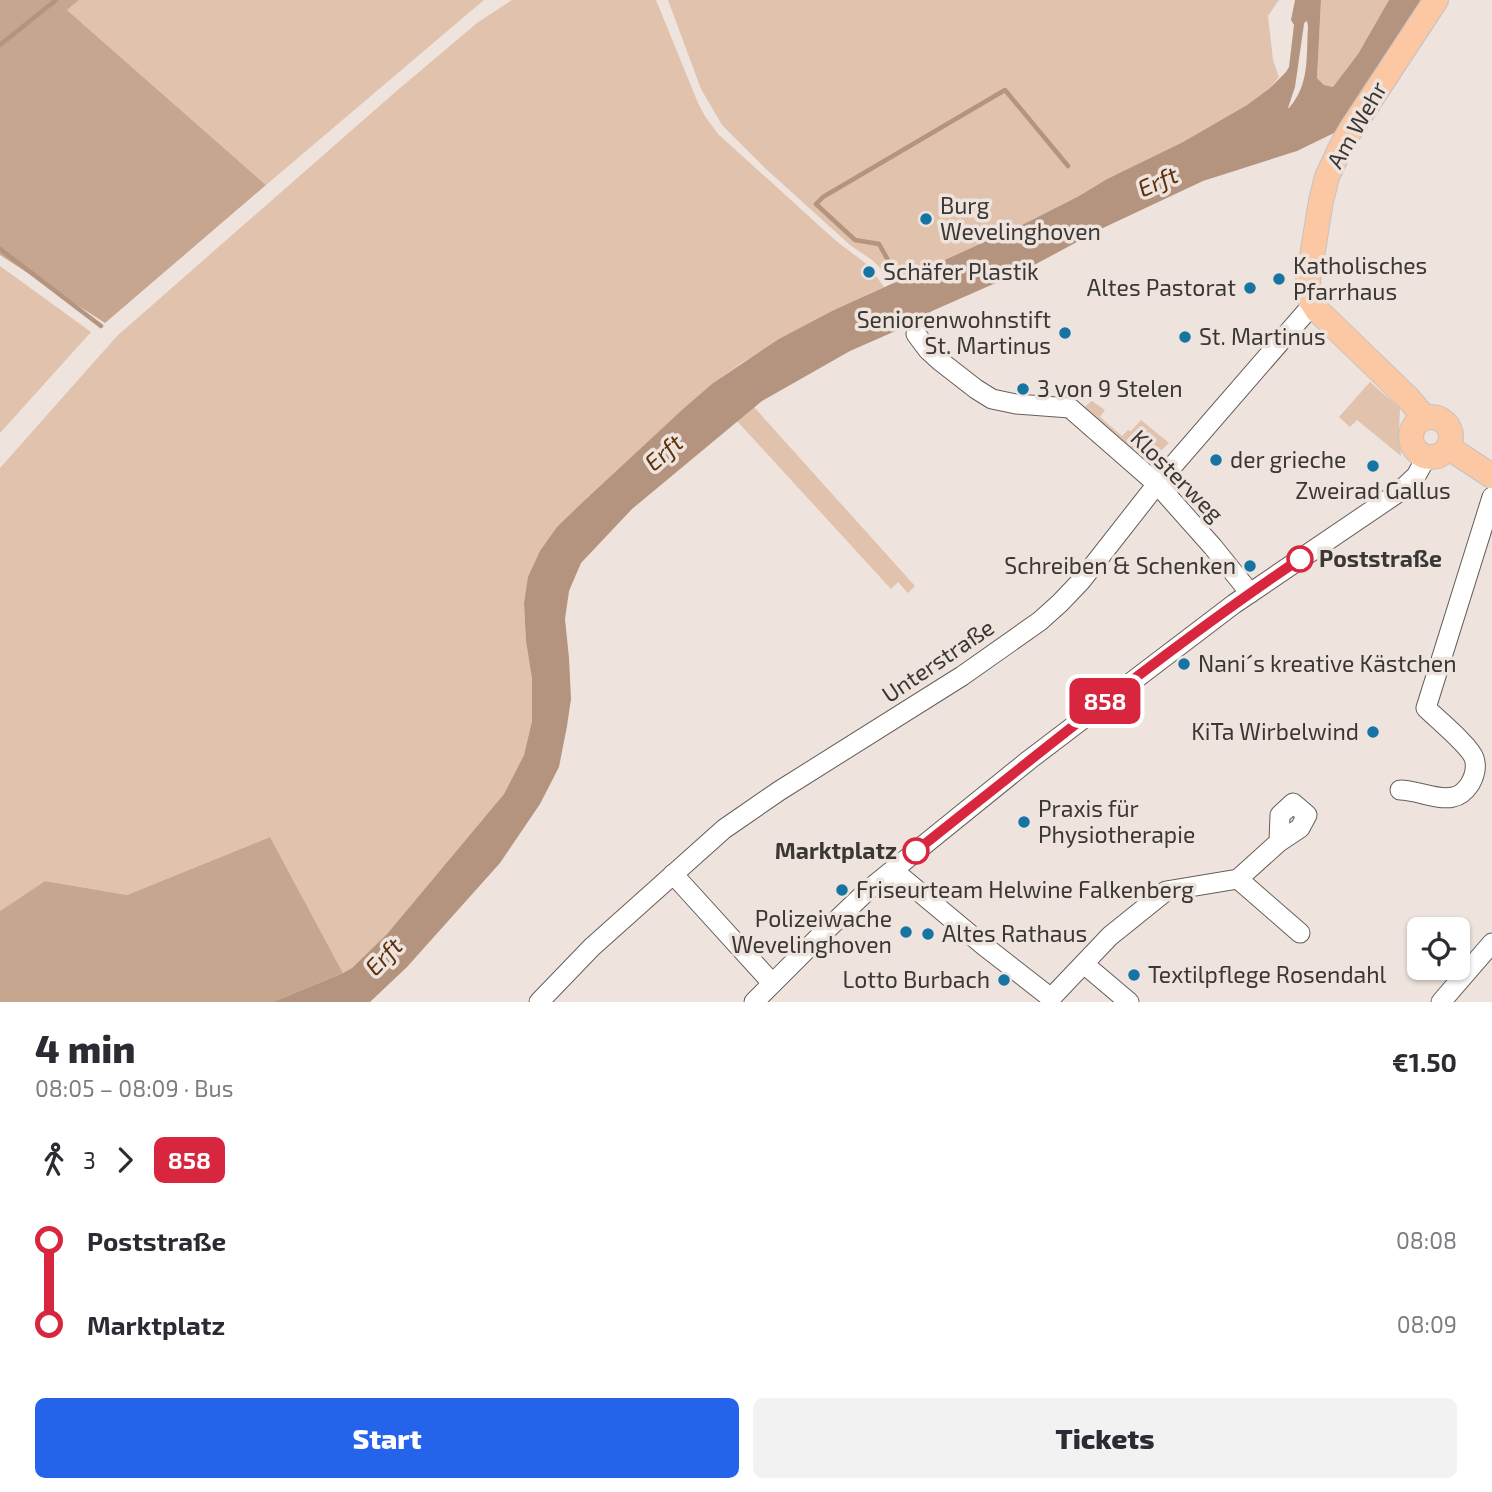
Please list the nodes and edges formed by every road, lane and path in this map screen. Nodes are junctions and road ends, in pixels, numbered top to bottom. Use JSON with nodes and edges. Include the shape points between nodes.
{"nodes":[{"id":1,"x":1436,"y":0,"type":"edge"},
{"id":2,"x":1313,"y":304,"type":"junction"},
{"id":3,"x":916,"y":334,"type":"dead end"},
{"id":4,"x":1425,"y":418,"type":"junction"},
{"id":5,"x":1438,"y":452,"type":"junction"},
{"id":6,"x":1492,"y":476,"type":"edge"},
{"id":7,"x":1157,"y":484,"type":"junction"},
{"id":8,"x":1492,"y":497,"type":"edge"},
{"id":9,"x":1250,"y":593,"type":"junction"},
{"id":10,"x":1400,"y":790,"type":"dead end"},
{"id":11,"x":1279,"y":842,"type":"dead end"},
{"id":12,"x":893,"y":870,"type":"junction"},
{"id":13,"x":673,"y":874,"type":"junction"},
{"id":14,"x":1238,"y":879,"type":"junction"},
{"id":15,"x":1300,"y":933,"type":"dead end"},
{"id":16,"x":1492,"y":943,"type":"edge"},
{"id":17,"x":1084,"y":964,"type":"junction"},
{"id":18,"x":772,"y":983,"type":"junction"},
{"id":19,"x":538,"y":1002,"type":"edge"},
{"id":20,"x":754,"y":1002,"type":"edge"},
{"id":21,"x":1129,"y":1002,"type":"edge"},
{"id":22,"x":1441,"y":1002,"type":"edge"}],
"edges":[{"from":1,"to":2,"type":"main road","name":"Am Wehr","via":[[1331,168],[1309,276]]},
{"from":2,"to":4,"type":"main road"},
{"from":2,"to":7,"type":"street","name":"Unterstraße"},
{"from":3,"to":7,"type":"street","name":"Klosterweg","via":[[940,362],[992,399],[1070,408]]},
{"from":4,"to":5,"type":"main road","via":[[1448,426],[1451,435]]},
{"from":4,"to":5,"type":"main road","via":[[1415,425],[1411,440],[1416,450]]},
{"from":5,"to":6,"type":"main road"},
{"from":5,"to":9,"type":"street","via":[[1399,492]]},
{"from":7,"to":9,"type":"street","name":"Klosterweg"},
{"from":7,"to":13,"type":"street","name":"Unterstraße","via":[[1051,612],[955,681],[779,791],[709,841]]},
{"from":8,"to":10,"type":"street","via":[[1426,708],[1471,752],[1474,774],[1465,790],[1453,797]]},
{"from":9,"to":12,"type":"street"},
{"from":11,"to":14,"type":"street"},
{"from":12,"to":17,"type":"street","via":[[1052,998]]},
{"from":12,"to":18,"type":"street"},
{"from":13,"to":18,"type":"street"},
{"from":13,"to":19,"type":"street","name":"Unterstraße"},
{"from":14,"to":15,"type":"street"},
{"from":14,"to":17,"type":"street","via":[[1167,891],[1110,936]]},
{"from":16,"to":22,"type":"street"},
{"from":17,"to":21,"type":"street"},
{"from":18,"to":20,"type":"street"}]}
